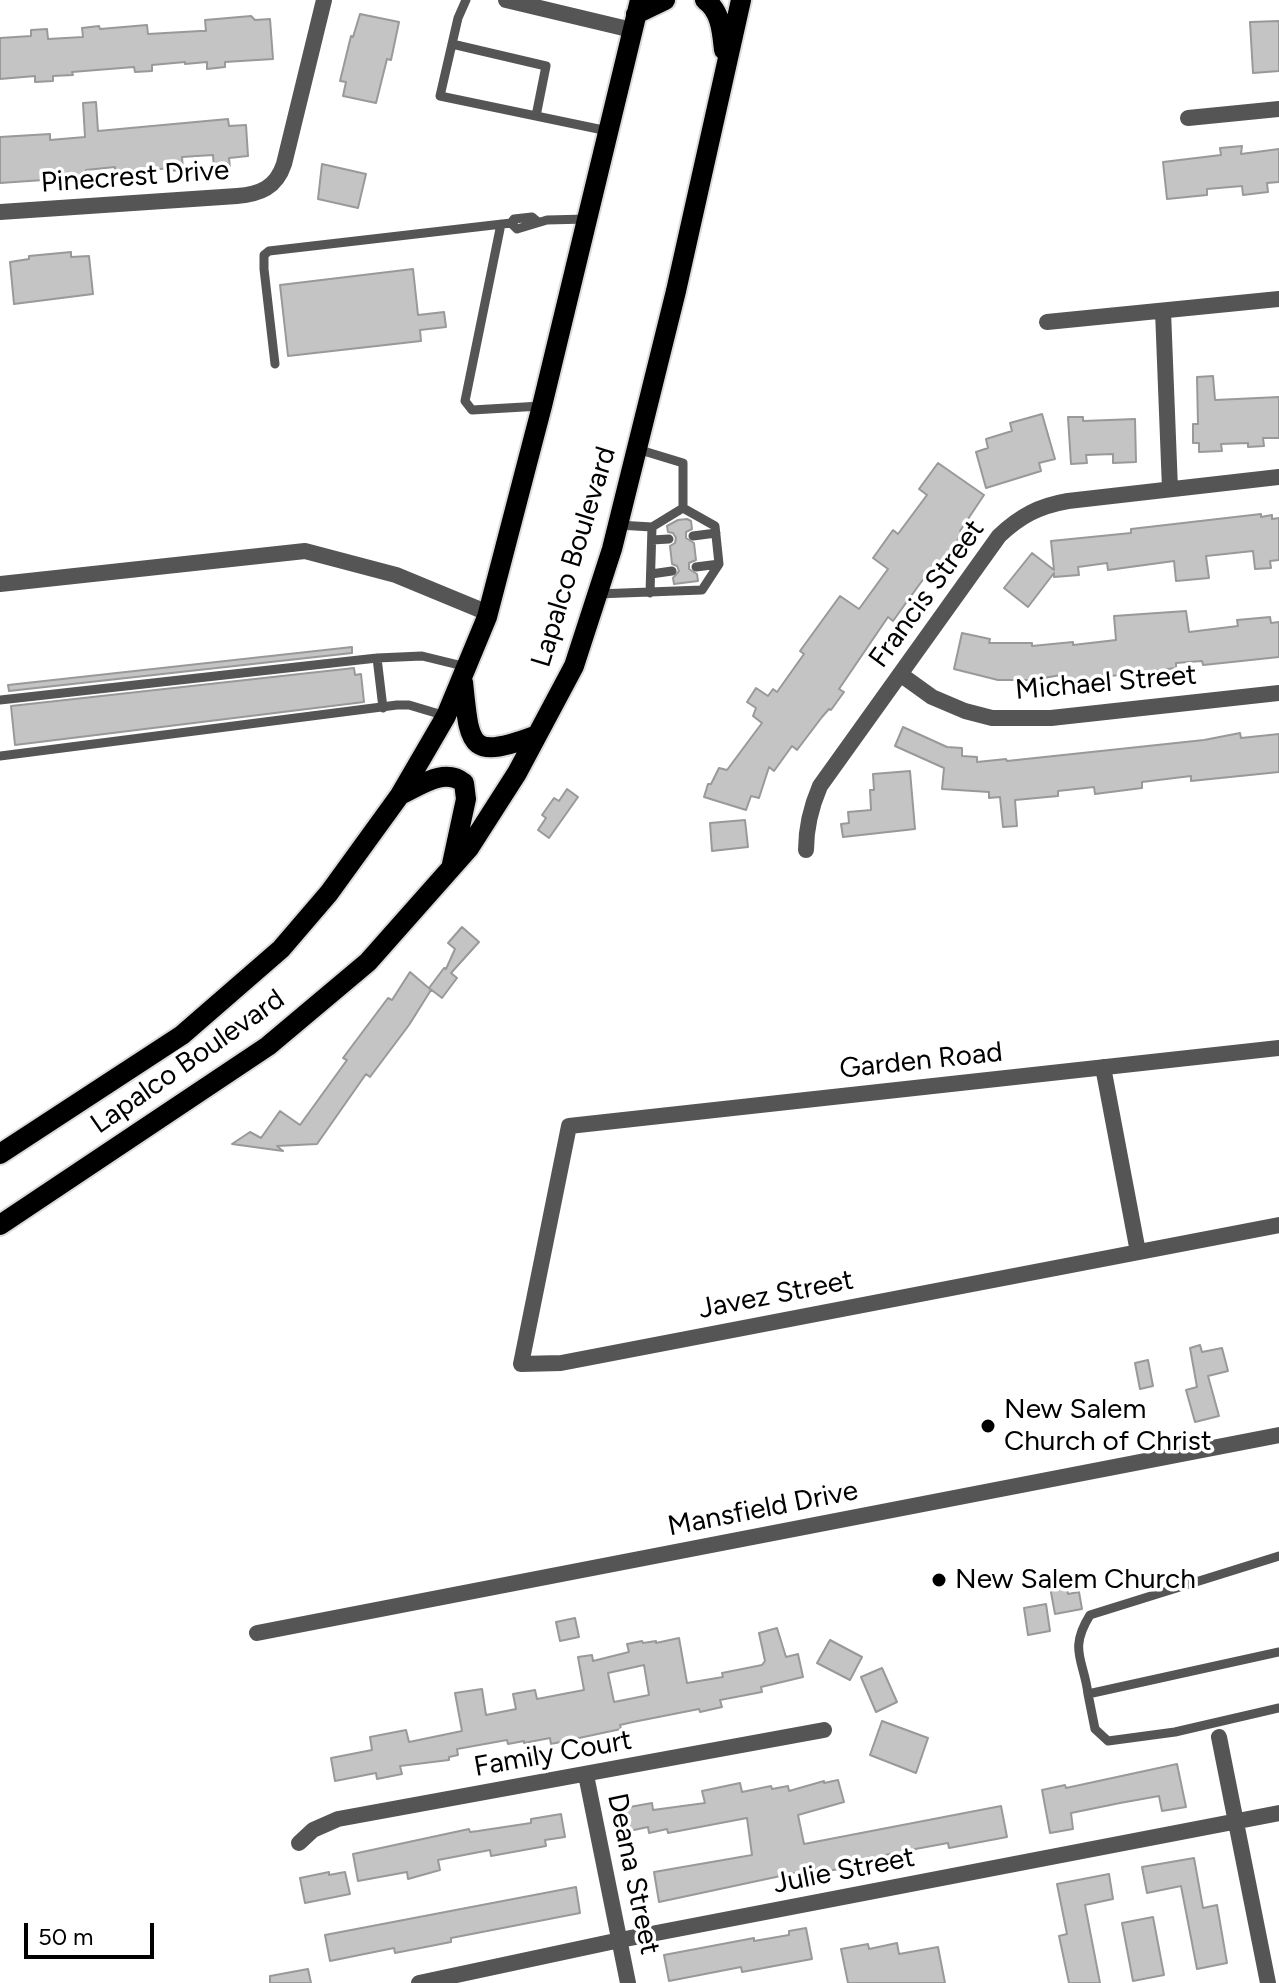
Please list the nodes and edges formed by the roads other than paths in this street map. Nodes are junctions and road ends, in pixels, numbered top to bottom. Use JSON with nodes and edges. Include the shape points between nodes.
{"nodes":[{"id":1,"x":324,"y":0,"type":"edge"},
{"id":2,"x":466,"y":0,"type":"edge"},
{"id":3,"x":506,"y":0,"type":"edge"},
{"id":4,"x":665,"y":0,"type":"edge"},
{"id":5,"x":705,"y":0,"type":"edge"},
{"id":6,"x":741,"y":0,"type":"edge"},
{"id":7,"x":555,"y":6,"type":"edge"},
{"id":8,"x":637,"y":9,"type":"edge"},
{"id":9,"x":452,"y":44,"type":"junction"},
{"id":10,"x":726,"y":62,"type":"junction"},
{"id":11,"x":1279,"y":109,"type":"edge"},
{"id":12,"x":536,"y":116,"type":"junction"},
{"id":13,"x":1188,"y":118,"type":"dead end"},
{"id":14,"x":608,"y":131,"type":"junction"},
{"id":15,"x":0,"y":212,"type":"edge"},
{"id":16,"x":587,"y":219,"type":"junction"},
{"id":17,"x":506,"y":224,"type":"junction"},
{"id":18,"x":1279,"y":299,"type":"edge"},
{"id":19,"x":1163,"y":311,"type":"junction"},
{"id":20,"x":1047,"y":322,"type":"dead end"},
{"id":21,"x":275,"y":364,"type":"dead end"},
{"id":22,"x":542,"y":406,"type":"junction"},
{"id":23,"x":637,"y":449,"type":"junction"},
{"id":24,"x":1279,"y":477,"type":"edge"},
{"id":25,"x":1170,"y":489,"type":"junction"},
{"id":26,"x":683,"y":508,"type":"junction"},
{"id":27,"x":618,"y":525,"type":"junction"},
{"id":28,"x":652,"y":527,"type":"junction"},
{"id":29,"x":716,"y":533,"type":"junction"},
{"id":30,"x":693,"y":536,"type":"dead end"},
{"id":31,"x":669,"y":539,"type":"dead end"},
{"id":32,"x":652,"y":540,"type":"junction"},
{"id":33,"x":719,"y":564,"type":"junction"},
{"id":34,"x":696,"y":567,"type":"dead end"},
{"id":35,"x":672,"y":571,"type":"dead end"},
{"id":36,"x":651,"y":574,"type":"junction"},
{"id":37,"x":0,"y":584,"type":"edge"},
{"id":38,"x":650,"y":593,"type":"junction"},
{"id":39,"x":597,"y":594,"type":"junction"},
{"id":40,"x":488,"y":613,"type":"junction"},
{"id":41,"x":377,"y":658,"type":"junction"},
{"id":42,"x":465,"y":673,"type":"junction"},
{"id":43,"x":900,"y":674,"type":"junction"},
{"id":44,"x":1279,"y":693,"type":"edge"},
{"id":45,"x":0,"y":700,"type":"edge"},
{"id":46,"x":383,"y":708,"type":"junction"},
{"id":47,"x":446,"y":716,"type":"junction"},
{"id":48,"x":537,"y":735,"type":"junction"},
{"id":49,"x":0,"y":756,"type":"edge"},
{"id":50,"x":400,"y":795,"type":"junction"},
{"id":51,"x":806,"y":850,"type":"dead end"},
{"id":52,"x":451,"y":868,"type":"junction"},
{"id":53,"x":1279,"y":1048,"type":"edge"},
{"id":54,"x":1103,"y":1067,"type":"junction"},
{"id":55,"x":569,"y":1126,"type":"joint"},
{"id":56,"x":0,"y":1154,"type":"edge"},
{"id":57,"x":0,"y":1225,"type":"edge"},
{"id":58,"x":1279,"y":1225,"type":"edge"},
{"id":59,"x":1138,"y":1252,"type":"junction"},
{"id":60,"x":1279,"y":1435,"type":"edge"},
{"id":61,"x":1279,"y":1556,"type":"edge"},
{"id":62,"x":257,"y":1633,"type":"dead end"},
{"id":63,"x":1279,"y":1652,"type":"edge"},
{"id":64,"x":1088,"y":1694,"type":"junction"},
{"id":65,"x":1279,"y":1708,"type":"edge"},
{"id":66,"x":824,"y":1730,"type":"dead end"},
{"id":67,"x":1220,"y":1730,"type":"junction"},
{"id":68,"x":586,"y":1775,"type":"junction"},
{"id":69,"x":1279,"y":1813,"type":"edge"},
{"id":70,"x":1237,"y":1821,"type":"junction"},
{"id":71,"x":299,"y":1843,"type":"dead end"},
{"id":72,"x":620,"y":1940,"type":"junction"},
{"id":73,"x":1279,"y":1982,"type":"edge"},
{"id":74,"x":419,"y":1983,"type":"edge"},
{"id":75,"x":628,"y":1983,"type":"edge"},
{"id":76,"x":1270,"y":1983,"type":"edge"}],
"edges":[{"from":1,"to":15,"type":"street","name":"Pinecrest Drive","via":[[284,164],[265,191]]},
{"from":2,"to":9,"type":"lane"},
{"from":3,"to":7,"type":"street"},
{"from":4,"to":8,"type":"main road"},
{"from":5,"to":10,"type":"main road","via":[[720,22]]},
{"from":6,"to":10,"type":"main road","name":"Lapalco Boulevard"},
{"from":7,"to":8,"type":"street"},
{"from":8,"to":14,"type":"main road","name":"Lapalco Boulevard"},
{"from":9,"to":12,"type":"lane","via":[[546,66]]},
{"from":9,"to":12,"type":"lane","via":[[440,96]]},
{"from":10,"to":23,"type":"main road","name":"Lapalco Boulevard"},
{"from":11,"to":13,"type":"street"},
{"from":12,"to":14,"type":"lane"},
{"from":14,"to":16,"type":"main road","name":"Lapalco Boulevard"},
{"from":16,"to":17,"type":"lane","via":[[517,229]]},
{"from":16,"to":22,"type":"main road","name":"Lapalco Boulevard"},
{"from":17,"to":21,"type":"lane","via":[[269,251],[264,269]]},
{"from":17,"to":22,"type":"lane","via":[[465,401],[472,410]]},
{"from":18,"to":19,"type":"street"},
{"from":19,"to":20,"type":"street"},
{"from":19,"to":25,"type":"street"},
{"from":22,"to":40,"type":"main road","name":"Lapalco Boulevard"},
{"from":23,"to":26,"type":"lane","via":[[683,463]]},
{"from":23,"to":27,"type":"main road","name":"Lapalco Boulevard"},
{"from":24,"to":25,"type":"street","name":"Francis Street"},
{"from":25,"to":43,"type":"street","name":"Francis Street","via":[[1048,504],[1014,521]]},
{"from":26,"to":28,"type":"lane"},
{"from":26,"to":29,"type":"lane","via":[[715,526]]},
{"from":27,"to":28,"type":"lane"},
{"from":27,"to":39,"type":"main road","name":"Lapalco Boulevard"},
{"from":28,"to":32,"type":"lane"},
{"from":29,"to":30,"type":"lane"},
{"from":29,"to":33,"type":"lane"},
{"from":31,"to":32,"type":"lane"},
{"from":32,"to":36,"type":"lane"},
{"from":33,"to":34,"type":"lane"},
{"from":33,"to":38,"type":"lane","via":[[702,590]]},
{"from":35,"to":36,"type":"lane"},
{"from":36,"to":38,"type":"lane"},
{"from":37,"to":40,"type":"street","via":[[305,551],[396,575]]},
{"from":38,"to":39,"type":"lane"},
{"from":39,"to":48,"type":"main road","name":"Lapalco Boulevard","via":[[574,666]]},
{"from":40,"to":42,"type":"main road","name":"Lapalco Boulevard"},
{"from":41,"to":42,"type":"lane","via":[[422,656]]},
{"from":41,"to":45,"type":"lane"},
{"from":41,"to":46,"type":"lane"},
{"from":42,"to":47,"type":"main road","name":"Lapalco Boulevard"},
{"from":42,"to":48,"type":"main road","via":[[468,729],[476,743],[487,749]]},
{"from":43,"to":44,"type":"street","name":"Michael Street","via":[[932,697],[992,718],[1051,718]]},
{"from":43,"to":51,"type":"street","name":"Francis Street","via":[[820,786],[810,808]]},
{"from":46,"to":47,"type":"lane","via":[[409,705]]},
{"from":46,"to":49,"type":"lane"},
{"from":47,"to":50,"type":"main road","name":"Lapalco Boulevard"},
{"from":48,"to":52,"type":"main road","name":"Lapalco Boulevard","via":[[469,848]]},
{"from":50,"to":52,"type":"main road","via":[[443,775],[464,783],[466,799]]},
{"from":50,"to":56,"type":"main road","name":"Lapalco Boulevard","via":[[281,949],[182,1035]]},
{"from":52,"to":57,"type":"main road","name":"Lapalco Boulevard","via":[[368,962],[268,1046]]},
{"from":53,"to":54,"type":"street","name":"Garden Road"},
{"from":54,"to":55,"type":"street","name":"Garden Road"},
{"from":54,"to":59,"type":"street"},
{"from":55,"to":59,"type":"street","name":"Javez Street","via":[[521,1364],[561,1363]]},
{"from":58,"to":59,"type":"street","name":"Javez Street"},
{"from":60,"to":62,"type":"street","name":"Mansfield Drive"},
{"from":61,"to":64,"type":"lane","via":[[1090,1615],[1077,1659]]},
{"from":63,"to":64,"type":"lane"},
{"from":64,"to":67,"type":"lane","via":[[1095,1729],[1108,1741]]},
{"from":65,"to":67,"type":"lane"},
{"from":66,"to":68,"type":"street","name":"Family Court"},
{"from":67,"to":70,"type":"street"},
{"from":68,"to":71,"type":"street","name":"Family Court","via":[[338,1819]]},
{"from":68,"to":72,"type":"street","name":"Deana Street"},
{"from":69,"to":70,"type":"street","name":"Julie Street"},
{"from":70,"to":72,"type":"street","name":"Julie Street"},
{"from":70,"to":76,"type":"street"},
{"from":72,"to":74,"type":"street","name":"Julie Street"},
{"from":72,"to":75,"type":"street","name":"Deana Street"},
{"from":73,"to":76,"type":"street"}]}
